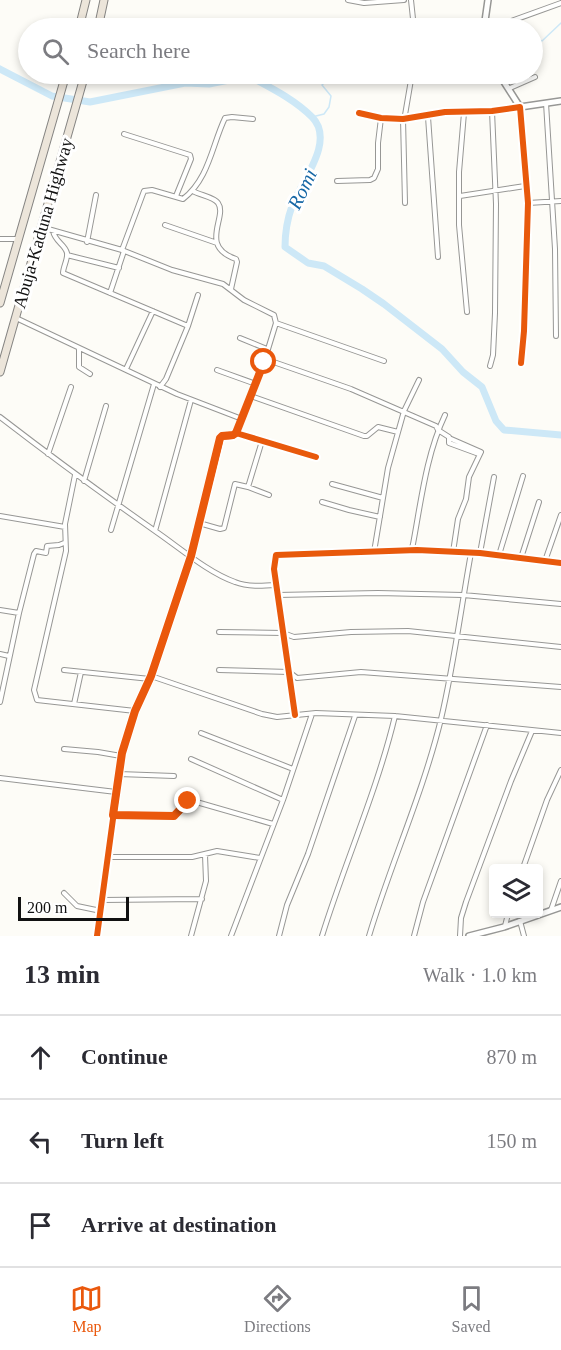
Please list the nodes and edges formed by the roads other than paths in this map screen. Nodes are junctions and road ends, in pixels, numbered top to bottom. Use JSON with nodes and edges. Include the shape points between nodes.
{"nodes":[{"id":1,"x":86,"y":0,"type":"edge"},
{"id":2,"x":104,"y":0,"type":"edge"},
{"id":3,"x":404,"y":0,"type":"edge"},
{"id":4,"x":411,"y":0,"type":"edge"},
{"id":5,"x":488,"y":0,"type":"edge"},
{"id":6,"x":351,"y":1,"type":"edge"},
{"id":7,"x":561,"y":3,"type":"edge"},
{"id":8,"x":82,"y":18,"type":"edge"},
{"id":9,"x":100,"y":18,"type":"edge"},
{"id":10,"x":413,"y":18,"type":"edge"},
{"id":11,"x":485,"y":18,"type":"edge"},
{"id":12,"x":520,"y":18,"type":"edge"},
{"id":13,"x":63,"y":84,"type":"edge"},
{"id":14,"x":82,"y":84,"type":"edge"},
{"id":15,"x":410,"y":84,"type":"edge"},
{"id":16,"x":507,"y":84,"type":"edge"},
{"id":17,"x":519,"y":84,"type":"edge"},
{"id":18,"x":510,"y":88,"type":"junction"},
{"id":19,"x":561,"y":101,"type":"edge"},
{"id":20,"x":546,"y":103,"type":"junction"},
{"id":21,"x":520,"y":106,"type":"junction"},
{"id":22,"x":492,"y":111,"type":"junction"},
{"id":23,"x":464,"y":112,"type":"junction"},
{"id":24,"x":359,"y":113,"type":"dead end"},
{"id":25,"x":428,"y":117,"type":"junction"},
{"id":26,"x":381,"y":118,"type":"junction"},
{"id":27,"x":409,"y":118,"type":"junction"},
{"id":28,"x":253,"y":119,"type":"dead end"},
{"id":29,"x":403,"y":120,"type":"junction"},
{"id":30,"x":123,"y":135,"type":"dead end"},
{"id":31,"x":337,"y":181,"type":"dead end"},
{"id":32,"x":525,"y":186,"type":"junction"},
{"id":33,"x":193,"y":191,"type":"junction"},
{"id":34,"x":494,"y":191,"type":"junction"},
{"id":35,"x":96,"y":195,"type":"dead end"},
{"id":36,"x":176,"y":196,"type":"junction"},
{"id":37,"x":460,"y":196,"type":"junction"},
{"id":38,"x":220,"y":197,"type":"dead end"},
{"id":39,"x":551,"y":201,"type":"junction"},
{"id":40,"x":561,"y":201,"type":"edge"},
{"id":41,"x":218,"y":202,"type":"junction"},
{"id":42,"x":405,"y":203,"type":"dead end"},
{"id":43,"x":528,"y":203,"type":"junction"},
{"id":44,"x":165,"y":225,"type":"dead end"},
{"id":45,"x":41,"y":227,"type":"junction"},
{"id":46,"x":53,"y":231,"type":"junction"},
{"id":47,"x":0,"y":238,"type":"edge"},
{"id":48,"x":19,"y":239,"type":"junction"},
{"id":49,"x":87,"y":242,"type":"junction"},
{"id":50,"x":217,"y":244,"type":"junction"},
{"id":51,"x":123,"y":251,"type":"junction"},
{"id":52,"x":67,"y":255,"type":"junction"},
{"id":53,"x":438,"y":257,"type":"dead end"},
{"id":54,"x":118,"y":268,"type":"junction"},
{"id":55,"x":4,"y":276,"type":"edge"},
{"id":56,"x":231,"y":289,"type":"junction"},
{"id":57,"x":110,"y":293,"type":"junction"},
{"id":58,"x":198,"y":295,"type":"dead end"},
{"id":59,"x":0,"y":303,"type":"edge"},
{"id":60,"x":153,"y":311,"type":"junction"},
{"id":61,"x":467,"y":312,"type":"dead end"},
{"id":62,"x":15,"y":318,"type":"junction"},
{"id":63,"x":276,"y":323,"type":"junction"},
{"id":64,"x":188,"y":327,"type":"junction"},
{"id":65,"x":556,"y":336,"type":"dead end"},
{"id":66,"x":240,"y":338,"type":"dead end"},
{"id":67,"x":79,"y":348,"type":"junction"},
{"id":68,"x":267,"y":349,"type":"junction"},
{"id":69,"x":265,"y":360,"type":"junction"},
{"id":70,"x":384,"y":361,"type":"dead end"},
{"id":71,"x":521,"y":363,"type":"dead end"},
{"id":72,"x":490,"y":366,"type":"dead end"},
{"id":73,"x":126,"y":369,"type":"junction"},
{"id":74,"x":217,"y":370,"type":"dead end"},
{"id":75,"x":0,"y":372,"type":"edge"},
{"id":76,"x":90,"y":374,"type":"dead end"},
{"id":77,"x":419,"y":380,"type":"dead end"},
{"id":78,"x":154,"y":384,"type":"junction"},
{"id":79,"x":256,"y":384,"type":"junction"},
{"id":80,"x":71,"y":387,"type":"dead end"},
{"id":81,"x":160,"y":387,"type":"junction"},
{"id":82,"x":250,"y":396,"type":"junction"},
{"id":83,"x":191,"y":400,"type":"junction"},
{"id":84,"x":106,"y":406,"type":"dead end"},
{"id":85,"x":404,"y":411,"type":"junction"},
{"id":86,"x":445,"y":415,"type":"dead end"},
{"id":87,"x":0,"y":417,"type":"edge"},
{"id":88,"x":242,"y":419,"type":"junction"},
{"id":89,"x":438,"y":430,"type":"junction"},
{"id":90,"x":398,"y":432,"type":"junction"},
{"id":91,"x":236,"y":433,"type":"junction"},
{"id":92,"x":262,"y":441,"type":"junction"},
{"id":93,"x":48,"y":454,"type":"junction"},
{"id":94,"x":315,"y":457,"type":"dead end"},
{"id":95,"x":75,"y":475,"type":"junction"},
{"id":96,"x":523,"y":476,"type":"dead end"},
{"id":97,"x":494,"y":477,"type":"dead end"},
{"id":98,"x":84,"y":481,"type":"junction"},
{"id":99,"x":332,"y":484,"type":"dead end"},
{"id":100,"x":248,"y":487,"type":"junction"},
{"id":101,"x":269,"y":495,"type":"dead end"},
{"id":102,"x":383,"y":498,"type":"junction"},
{"id":103,"x":322,"y":502,"type":"dead end"},
{"id":104,"x":539,"y":502,"type":"dead end"},
{"id":105,"x":117,"y":505,"type":"junction"},
{"id":106,"x":561,"y":515,"type":"edge"},
{"id":107,"x":0,"y":516,"type":"edge"},
{"id":108,"x":380,"y":517,"type":"junction"},
{"id":109,"x":199,"y":523,"type":"junction"},
{"id":110,"x":65,"y":527,"type":"junction"},
{"id":111,"x":111,"y":530,"type":"dead end"},
{"id":112,"x":155,"y":531,"type":"junction"},
{"id":113,"x":65,"y":542,"type":"junction"},
{"id":114,"x":417,"y":550,"type":"junction"},
{"id":115,"x":374,"y":552,"type":"junction"},
{"id":116,"x":453,"y":552,"type":"junction"},
{"id":117,"x":471,"y":553,"type":"junction"},
{"id":118,"x":480,"y":553,"type":"junction"},
{"id":119,"x":499,"y":555,"type":"junction"},
{"id":120,"x":191,"y":556,"type":"junction"},
{"id":121,"x":520,"y":558,"type":"junction"},
{"id":122,"x":545,"y":561,"type":"junction"},
{"id":123,"x":561,"y":563,"type":"edge"},
{"id":124,"x":276,"y":585,"type":"junction"},
{"id":125,"x":277,"y":595,"type":"junction"},
{"id":126,"x":464,"y":595,"type":"junction"},
{"id":127,"x":561,"y":604,"type":"edge"},
{"id":128,"x":0,"y":610,"type":"edge"},
{"id":129,"x":19,"y":613,"type":"junction"},
{"id":130,"x":219,"y":632,"type":"dead end"},
{"id":131,"x":283,"y":633,"type":"junction"},
{"id":132,"x":456,"y":637,"type":"junction"},
{"id":133,"x":561,"y":647,"type":"edge"},
{"id":134,"x":0,"y":654,"type":"edge"},
{"id":135,"x":9,"y":656,"type":"junction"},
{"id":136,"x":64,"y":670,"type":"dead end"},
{"id":137,"x":219,"y":670,"type":"dead end"},
{"id":138,"x":81,"y":672,"type":"junction"},
{"id":139,"x":289,"y":672,"type":"junction"},
{"id":140,"x":150,"y":677,"type":"junction"},
{"id":141,"x":449,"y":679,"type":"junction"},
{"id":142,"x":561,"y":687,"type":"edge"},
{"id":143,"x":0,"y":702,"type":"edge"},
{"id":144,"x":74,"y":704,"type":"junction"},
{"id":145,"x":135,"y":711,"type":"junction"},
{"id":146,"x":312,"y":714,"type":"junction"},
{"id":147,"x":295,"y":715,"type":"junction"},
{"id":148,"x":355,"y":715,"type":"junction"},
{"id":149,"x":395,"y":716,"type":"junction"},
{"id":150,"x":441,"y":720,"type":"junction"},
{"id":151,"x":487,"y":725,"type":"junction"},
{"id":152,"x":532,"y":731,"type":"junction"},
{"id":153,"x":561,"y":733,"type":"edge"},
{"id":154,"x":201,"y":734,"type":"dead end"},
{"id":155,"x":64,"y":749,"type":"dead end"},
{"id":156,"x":121,"y":756,"type":"junction"},
{"id":157,"x":191,"y":759,"type":"dead end"},
{"id":158,"x":294,"y":769,"type":"junction"},
{"id":159,"x":561,"y":770,"type":"edge"},
{"id":160,"x":119,"y":774,"type":"junction"},
{"id":161,"x":174,"y":776,"type":"dead end"},
{"id":162,"x":0,"y":778,"type":"edge"},
{"id":163,"x":116,"y":792,"type":"junction"},
{"id":164,"x":283,"y":800,"type":"junction"},
{"id":165,"x":113,"y":815,"type":"junction"},
{"id":166,"x":273,"y":824,"type":"junction"},
{"id":167,"x":205,"y":855,"type":"junction"},
{"id":168,"x":108,"y":857,"type":"junction"},
{"id":169,"x":260,"y":858,"type":"junction"},
{"id":170,"x":525,"y":864,"type":"edge"},
{"id":171,"x":561,"y":881,"type":"edge"},
{"id":172,"x":64,"y":893,"type":"dead end"},
{"id":173,"x":202,"y":899,"type":"junction"},
{"id":174,"x":102,"y":900,"type":"junction"},
{"id":175,"x":561,"y":907,"type":"edge"},
{"id":176,"x":101,"y":911,"type":"junction"},
{"id":177,"x":550,"y":911,"type":"junction"},
{"id":178,"x":507,"y":918,"type":"edge"},
{"id":179,"x":520,"y":921,"type":"junction"},
{"id":180,"x":504,"y":927,"type":"junction"},
{"id":181,"x":97,"y":936,"type":"edge"},
{"id":182,"x":191,"y":936,"type":"edge"},
{"id":183,"x":231,"y":936,"type":"edge"},
{"id":184,"x":279,"y":936,"type":"edge"},
{"id":185,"x":322,"y":936,"type":"edge"},
{"id":186,"x":369,"y":936,"type":"edge"},
{"id":187,"x":414,"y":936,"type":"edge"},
{"id":188,"x":460,"y":936,"type":"edge"},
{"id":189,"x":470,"y":936,"type":"edge"},
{"id":190,"x":524,"y":936,"type":"edge"}],
"edges":[{"from":1,"to":8,"type":"highway"},
{"from":2,"to":9,"type":"highway"},
{"from":3,"to":6,"type":"street"},
{"from":4,"to":10,"type":"street"},
{"from":5,"to":11,"type":"street"},
{"from":7,"to":12,"type":"street"},
{"from":13,"to":48,"type":"highway","name":"Abuja-Kaduna Highway"},
{"from":14,"to":45,"type":"highway","name":"Abuja-Kaduna Highway"},
{"from":15,"to":27,"type":"street","via":[[405,115]]},
{"from":16,"to":18,"type":"street"},
{"from":17,"to":18,"type":"street"},
{"from":18,"to":21,"type":"street"},
{"from":19,"to":20,"type":"street"},
{"from":20,"to":21,"type":"street"},
{"from":20,"to":39,"type":"street"},
{"from":21,"to":22,"type":"street"},
{"from":21,"to":32,"type":"street"},
{"from":22,"to":23,"type":"street"},
{"from":22,"to":34,"type":"street"},
{"from":23,"to":25,"type":"street"},
{"from":23,"to":37,"type":"street"},
{"from":24,"to":26,"type":"street"},
{"from":25,"to":27,"type":"street"},
{"from":25,"to":53,"type":"street"},
{"from":26,"to":29,"type":"street"},
{"from":26,"to":31,"type":"street","via":[[374,178]]},
{"from":27,"to":29,"type":"street"},
{"from":28,"to":33,"type":"street","via":[[225,118],[213,153]]},
{"from":29,"to":42,"type":"street"},
{"from":30,"to":36,"type":"street","via":[[190,154]]},
{"from":32,"to":34,"type":"street"},
{"from":32,"to":43,"type":"street"},
{"from":33,"to":36,"type":"street","via":[[183,200]]},
{"from":33,"to":41,"type":"street"},
{"from":34,"to":37,"type":"street"},
{"from":34,"to":72,"type":"street","via":[[495,313]]},
{"from":35,"to":49,"type":"street"},
{"from":36,"to":51,"type":"street","via":[[144,191]]},
{"from":37,"to":61,"type":"street"},
{"from":38,"to":41,"type":"street"},
{"from":39,"to":40,"type":"street"},
{"from":39,"to":43,"type":"street"},
{"from":39,"to":65,"type":"street"},
{"from":41,"to":50,"type":"street"},
{"from":43,"to":71,"type":"street"},
{"from":44,"to":50,"type":"street"},
{"from":45,"to":46,"type":"street"},
{"from":45,"to":62,"type":"highway","name":"Abuja-Kaduna Highway"},
{"from":46,"to":49,"type":"street"},
{"from":46,"to":52,"type":"street"},
{"from":47,"to":48,"type":"street"},
{"from":48,"to":55,"type":"highway","name":"Abuja-Kaduna Highway"},
{"from":49,"to":51,"type":"street"},
{"from":50,"to":56,"type":"street","via":[[237,262]]},
{"from":51,"to":54,"type":"street"},
{"from":51,"to":56,"type":"street"},
{"from":52,"to":54,"type":"street"},
{"from":52,"to":57,"type":"street","via":[[63,273]]},
{"from":54,"to":57,"type":"street"},
{"from":55,"to":59,"type":"highway","name":"Abuja-Kaduna Highway"},
{"from":56,"to":63,"type":"street","via":[[274,315]]},
{"from":57,"to":60,"type":"street"},
{"from":58,"to":64,"type":"street"},
{"from":60,"to":64,"type":"street"},
{"from":60,"to":73,"type":"street"},
{"from":62,"to":67,"type":"street"},
{"from":62,"to":75,"type":"highway","name":"Abuja-Kaduna Highway"},
{"from":63,"to":68,"type":"street"},
{"from":63,"to":70,"type":"street"},
{"from":64,"to":81,"type":"street"},
{"from":66,"to":68,"type":"street"},
{"from":67,"to":73,"type":"street"},
{"from":67,"to":76,"type":"street","via":[[78,367]]},
{"from":68,"to":69,"type":"street"},
{"from":69,"to":79,"type":"street"},
{"from":69,"to":85,"type":"street"},
{"from":73,"to":78,"type":"street"},
{"from":74,"to":79,"type":"street"},
{"from":77,"to":85,"type":"street"},
{"from":78,"to":81,"type":"street"},
{"from":78,"to":105,"type":"street"},
{"from":79,"to":82,"type":"street"},
{"from":80,"to":93,"type":"street"},
{"from":81,"to":83,"type":"street"},
{"from":82,"to":88,"type":"street"},
{"from":82,"to":90,"type":"street","via":[[364,436],[378,427]]},
{"from":83,"to":88,"type":"street"},
{"from":83,"to":112,"type":"street"},
{"from":84,"to":98,"type":"street"},
{"from":85,"to":89,"type":"street"},
{"from":85,"to":90,"type":"street"},
{"from":86,"to":89,"type":"street"},
{"from":87,"to":93,"type":"street"},
{"from":88,"to":91,"type":"street"},
{"from":89,"to":114,"type":"street","via":[[412,548]]},
{"from":89,"to":116,"type":"street","via":[[449,437],[449,443],[478,454],[458,519]]},
{"from":90,"to":102,"type":"street"},
{"from":91,"to":92,"type":"street"},
{"from":91,"to":109,"type":"street","via":[[220,438]]},
{"from":92,"to":94,"type":"street"},
{"from":92,"to":100,"type":"street"},
{"from":93,"to":95,"type":"street"},
{"from":95,"to":98,"type":"street"},
{"from":95,"to":110,"type":"street"},
{"from":96,"to":119,"type":"street"},
{"from":97,"to":118,"type":"street"},
{"from":98,"to":105,"type":"street"},
{"from":99,"to":102,"type":"street"},
{"from":100,"to":101,"type":"street"},
{"from":100,"to":109,"type":"street","via":[[234,485],[224,528]]},
{"from":102,"to":108,"type":"street"},
{"from":103,"to":108,"type":"street"},
{"from":104,"to":121,"type":"street"},
{"from":105,"to":111,"type":"street"},
{"from":105,"to":112,"type":"street"},
{"from":106,"to":122,"type":"street"},
{"from":107,"to":110,"type":"street"},
{"from":108,"to":115,"type":"street"},
{"from":109,"to":120,"type":"street"},
{"from":110,"to":113,"type":"street"},
{"from":112,"to":120,"type":"street"},
{"from":113,"to":129,"type":"street","via":[[47,546],[46,553],[34,554]]},
{"from":113,"to":144,"type":"street","via":[[34,690],[38,700]]},
{"from":114,"to":115,"type":"street"},
{"from":114,"to":116,"type":"street"},
{"from":115,"to":124,"type":"street","via":[[276,555]]},
{"from":116,"to":117,"type":"street"},
{"from":117,"to":118,"type":"street"},
{"from":117,"to":126,"type":"street"},
{"from":118,"to":119,"type":"street"},
{"from":119,"to":121,"type":"street"},
{"from":120,"to":124,"type":"street","via":[[235,582]]},
{"from":120,"to":140,"type":"street"},
{"from":121,"to":122,"type":"street"},
{"from":122,"to":123,"type":"street"},
{"from":124,"to":125,"type":"street"},
{"from":125,"to":126,"type":"street"},
{"from":125,"to":131,"type":"street"},
{"from":126,"to":127,"type":"street"},
{"from":126,"to":132,"type":"street"},
{"from":128,"to":129,"type":"street"},
{"from":129,"to":135,"type":"street"},
{"from":130,"to":131,"type":"street"},
{"from":131,"to":132,"type":"street","via":[[294,637],[408,632]]},
{"from":131,"to":139,"type":"street"},
{"from":132,"to":133,"type":"street"},
{"from":132,"to":141,"type":"street"},
{"from":134,"to":135,"type":"street"},
{"from":135,"to":143,"type":"street"},
{"from":136,"to":138,"type":"street"},
{"from":137,"to":139,"type":"street"},
{"from":138,"to":140,"type":"street"},
{"from":138,"to":144,"type":"street"},
{"from":139,"to":141,"type":"street","via":[[297,678],[361,672]]},
{"from":139,"to":147,"type":"street"},
{"from":140,"to":145,"type":"street"},
{"from":140,"to":147,"type":"street","via":[[262,714]]},
{"from":141,"to":142,"type":"street"},
{"from":141,"to":150,"type":"street"},
{"from":144,"to":145,"type":"street"},
{"from":145,"to":156,"type":"street"},
{"from":146,"to":147,"type":"street"},
{"from":146,"to":148,"type":"street"},
{"from":146,"to":158,"type":"street"},
{"from":148,"to":149,"type":"street"},
{"from":148,"to":184,"type":"street"},
{"from":149,"to":150,"type":"street"},
{"from":149,"to":185,"type":"street"},
{"from":150,"to":151,"type":"street"},
{"from":150,"to":186,"type":"street"},
{"from":151,"to":152,"type":"street"},
{"from":151,"to":187,"type":"street"},
{"from":152,"to":153,"type":"street"},
{"from":152,"to":188,"type":"street","via":[[466,902]]},
{"from":154,"to":158,"type":"street"},
{"from":155,"to":156,"type":"street"},
{"from":156,"to":160,"type":"street"},
{"from":157,"to":164,"type":"street"},
{"from":158,"to":164,"type":"street"},
{"from":159,"to":170,"type":"street"},
{"from":160,"to":161,"type":"street"},
{"from":160,"to":163,"type":"street"},
{"from":162,"to":163,"type":"street"},
{"from":163,"to":165,"type":"street"},
{"from":164,"to":166,"type":"street"},
{"from":165,"to":166,"type":"street","via":[[174,816],[184,803],[193,801]]},
{"from":165,"to":168,"type":"street"},
{"from":166,"to":169,"type":"street"},
{"from":167,"to":168,"type":"street"},
{"from":167,"to":169,"type":"street","via":[[217,851]]},
{"from":167,"to":173,"type":"street"},
{"from":168,"to":174,"type":"street"},
{"from":169,"to":183,"type":"street"},
{"from":171,"to":177,"type":"street"},
{"from":172,"to":176,"type":"street","via":[[77,906]]},
{"from":173,"to":174,"type":"street"},
{"from":173,"to":182,"type":"street"},
{"from":174,"to":176,"type":"street"},
{"from":175,"to":177,"type":"street"},
{"from":176,"to":181,"type":"street"},
{"from":177,"to":179,"type":"street"},
{"from":178,"to":180,"type":"street"},
{"from":179,"to":180,"type":"street"},
{"from":179,"to":190,"type":"street"},
{"from":180,"to":189,"type":"street"}]}
